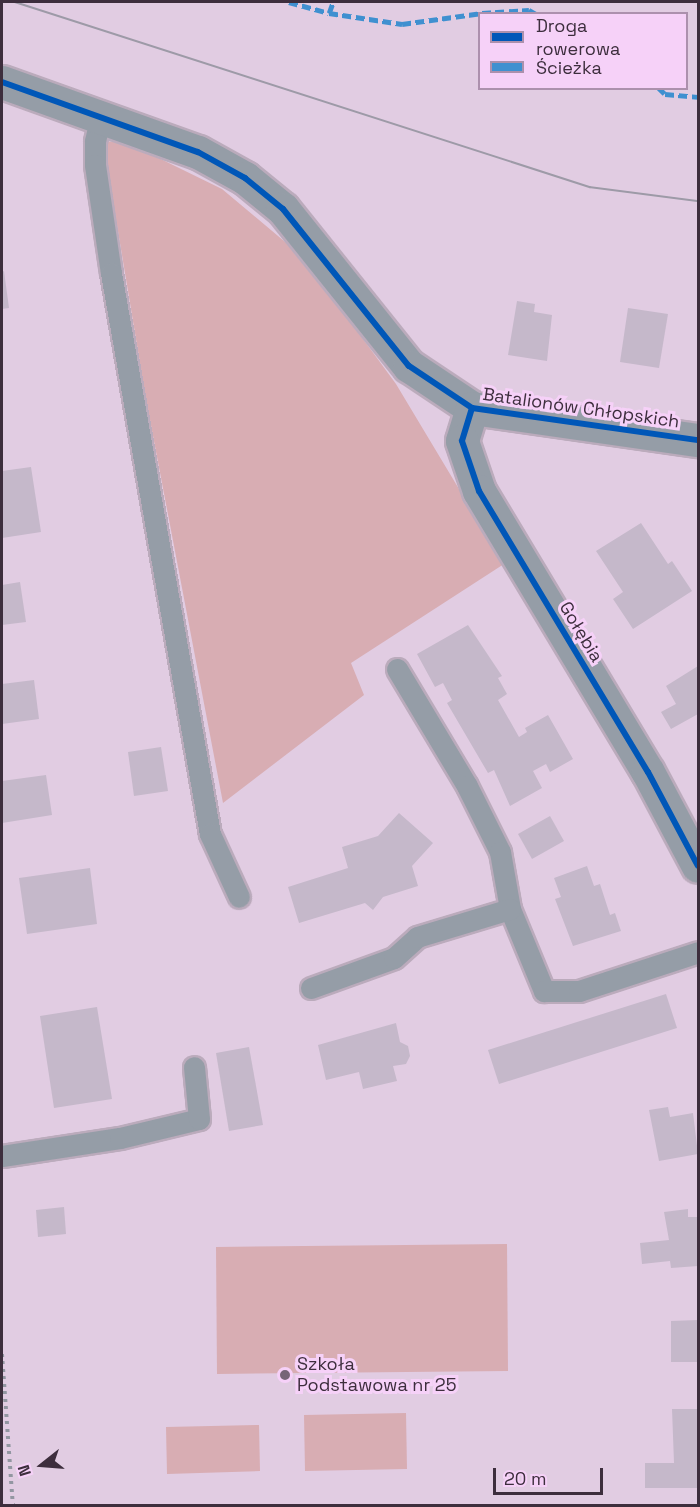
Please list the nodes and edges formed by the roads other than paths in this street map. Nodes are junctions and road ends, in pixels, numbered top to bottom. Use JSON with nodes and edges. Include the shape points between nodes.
{"nodes":[{"id":1,"x":2,"y":82,"type":"edge"},
{"id":2,"x":101,"y":115,"type":"junction"},
{"id":3,"x":472,"y":408,"type":"junction"},
{"id":4,"x":699,"y":440,"type":"edge"},
{"id":5,"x":397,"y":669,"type":"dead end"},
{"id":6,"x":699,"y":866,"type":"edge"},
{"id":7,"x":239,"y":897,"type":"dead end"},
{"id":8,"x":510,"y":909,"type":"junction"},
{"id":9,"x":699,"y":952,"type":"edge"},
{"id":10,"x":311,"y":988,"type":"dead end"},
{"id":11,"x":194,"y":1067,"type":"dead end"},
{"id":12,"x":2,"y":1156,"type":"edge"}],
"edges":[{"from":1,"to":2,"type":"street","name":"Batalionów Chłopskich"},
{"from":2,"to":3,"type":"street","name":"Batalionów Chłopskich","via":[[198,152],[245,178],[283,209],[409,366]]},
{"from":2,"to":7,"type":"lane","via":[[95,165],[111,273],[210,834]]},
{"from":3,"to":4,"type":"street","name":"Batalionów Chłopskich"},
{"from":3,"to":6,"type":"street","name":"Gołębia","via":[[462,441],[479,491],[648,772]]},
{"from":5,"to":8,"type":"lane","via":[[467,786],[500,852]]},
{"from":8,"to":9,"type":"lane","via":[[544,991],[579,991]]},
{"from":8,"to":10,"type":"lane","via":[[417,937],[394,958]]},
{"from":11,"to":12,"type":"lane","via":[[199,1119],[120,1138]]}]}
